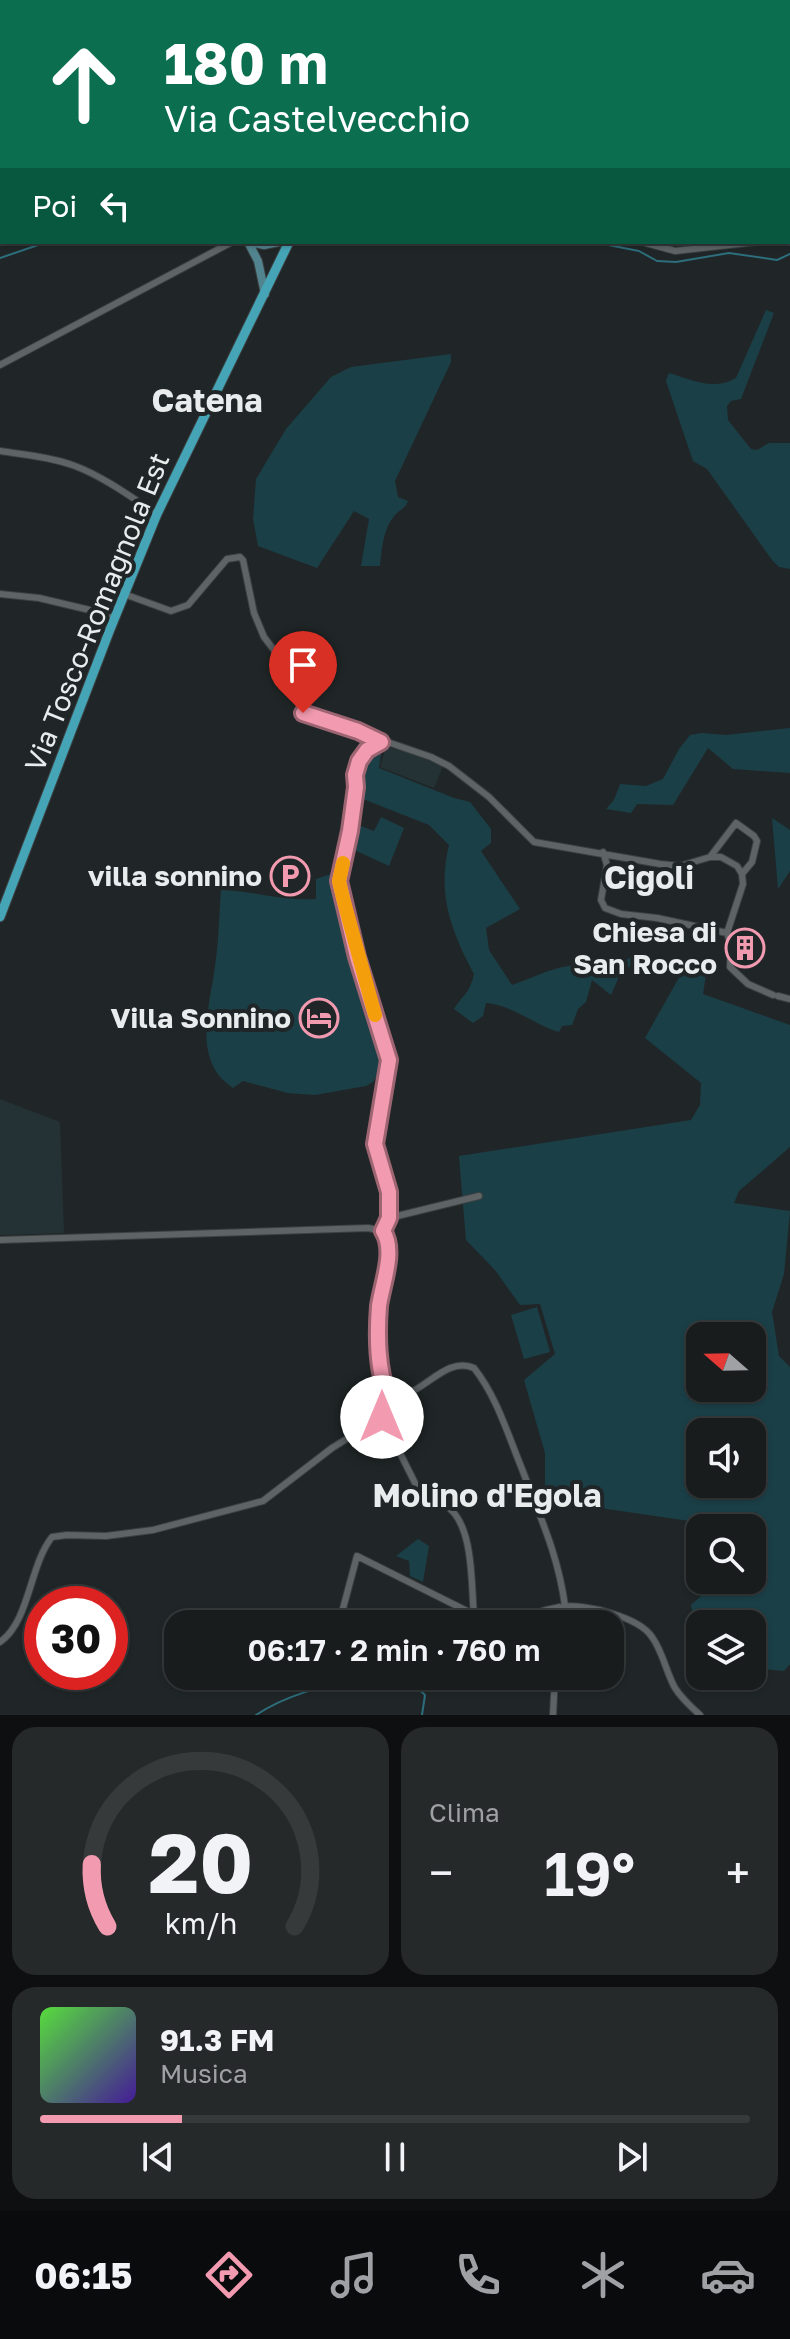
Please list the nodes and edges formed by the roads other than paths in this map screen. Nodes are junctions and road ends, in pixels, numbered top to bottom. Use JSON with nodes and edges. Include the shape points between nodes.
{"nodes":[{"id":1,"x":228,"y":244,"type":"edge"},
{"id":2,"x":250,"y":244,"type":"edge"},
{"id":3,"x":259,"y":244,"type":"edge"},
{"id":4,"x":269,"y":244,"type":"edge"},
{"id":5,"x":288,"y":244,"type":"edge"},
{"id":6,"x":649,"y":244,"type":"edge"},
{"id":7,"x":738,"y":244,"type":"edge"},
{"id":8,"x":264,"y":245,"type":"junction"},
{"id":9,"x":258,"y":261,"type":"junction"},
{"id":10,"x":280,"y":262,"type":"junction"},
{"id":11,"x":265,"y":294,"type":"junction"},
{"id":12,"x":0,"y":365,"type":"edge"},
{"id":13,"x":0,"y":451,"type":"edge"},
{"id":14,"x":157,"y":514,"type":"junction"},
{"id":15,"x":0,"y":594,"type":"edge"},
{"id":16,"x":124,"y":594,"type":"junction"},
{"id":17,"x":115,"y":616,"type":"junction"},
{"id":18,"x":381,"y":742,"type":"junction"},
{"id":19,"x":603,"y":852,"type":"junction"},
{"id":20,"x":710,"y":857,"type":"junction"},
{"id":21,"x":742,"y":874,"type":"junction"},
{"id":22,"x":0,"y":917,"type":"edge"},
{"id":23,"x":727,"y":933,"type":"junction"},
{"id":24,"x":789,"y":999,"type":"edge"},
{"id":25,"x":479,"y":1196,"type":"dead end"},
{"id":26,"x":389,"y":1218,"type":"junction"},
{"id":27,"x":383,"y":1231,"type":"junction"},
{"id":28,"x":0,"y":1240,"type":"edge"},
{"id":29,"x":388,"y":1395,"type":"junction"},
{"id":30,"x":382,"y":1417,"type":"junction"},
{"id":31,"x":562,"y":1607,"type":"junction"},
{"id":32,"x":343,"y":1610,"type":"edge"},
{"id":33,"x":464,"y":1610,"type":"edge"},
{"id":34,"x":474,"y":1610,"type":"edge"},
{"id":35,"x":549,"y":1610,"type":"edge"},
{"id":36,"x":561,"y":1610,"type":"edge"},
{"id":37,"x":0,"y":1642,"type":"edge"},
{"id":38,"x":554,"y":1690,"type":"edge"},
{"id":39,"x":553,"y":1715,"type":"edge"},
{"id":40,"x":700,"y":1715,"type":"edge"}],
"edges":[{"from":1,"to":12,"type":"street"},
{"from":2,"to":9,"type":"main road"},
{"from":3,"to":8,"type":"main road"},
{"from":4,"to":8,"type":"main road"},
{"from":5,"to":10,"type":"main road","name":"Via Tosco-Romagnola Est"},
{"from":6,"to":7,"type":"street","via":[[675,251]]},
{"from":8,"to":10,"type":"main road"},
{"from":9,"to":10,"type":"main road"},
{"from":9,"to":11,"type":"main road"},
{"from":10,"to":11,"type":"main road","name":"Via Tosco-Romagnola Est"},
{"from":11,"to":14,"type":"main road","name":"Via Tosco-Romagnola Est"},
{"from":13,"to":14,"type":"street","via":[[76,466]]},
{"from":14,"to":16,"type":"main road","name":"Via Tosco-Romagnola Est"},
{"from":15,"to":17,"type":"street"},
{"from":16,"to":17,"type":"main road","name":"Via Tosco-Romagnola Est"},
{"from":16,"to":18,"type":"street","via":[[171,611],[188,605],[227,559],[240,557],[254,613],[303,713]]},
{"from":17,"to":22,"type":"main road","name":"Via Tosco-Romagnola Est"},
{"from":18,"to":19,"type":"street","via":[[449,766],[534,842]]},
{"from":18,"to":26,"type":"street","via":[[359,761],[339,881],[389,1060],[375,1144],[389,1192]]},
{"from":19,"to":20,"type":"street","via":[[680,866]]},
{"from":19,"to":23,"type":"street","via":[[605,908]]},
{"from":20,"to":21,"type":"street","via":[[726,859]]},
{"from":20,"to":21,"type":"street","via":[[736,823],[757,841],[752,862]]},
{"from":21,"to":23,"type":"street"},
{"from":23,"to":24,"type":"street","via":[[733,972],[748,984]]},
{"from":25,"to":26,"type":"street"},
{"from":26,"to":27,"type":"street"},
{"from":27,"to":28,"type":"street"},
{"from":27,"to":29,"type":"street","via":[[388,1246],[379,1309],[380,1351]]},
{"from":29,"to":30,"type":"street"},
{"from":29,"to":31,"type":"street","via":[[402,1396],[457,1365],[474,1368],[496,1405],[556,1557]]},
{"from":30,"to":34,"type":"street","via":[[421,1495],[448,1507],[464,1531]]},
{"from":30,"to":37,"type":"street","via":[[263,1501],[153,1530],[52,1537],[14,1627]]},
{"from":31,"to":35,"type":"street"},
{"from":31,"to":36,"type":"street"},
{"from":31,"to":40,"type":"street","via":[[638,1623],[657,1644],[684,1701]]},
{"from":32,"to":33,"type":"street","via":[[357,1556]]},
{"from":38,"to":39,"type":"street"}]}
